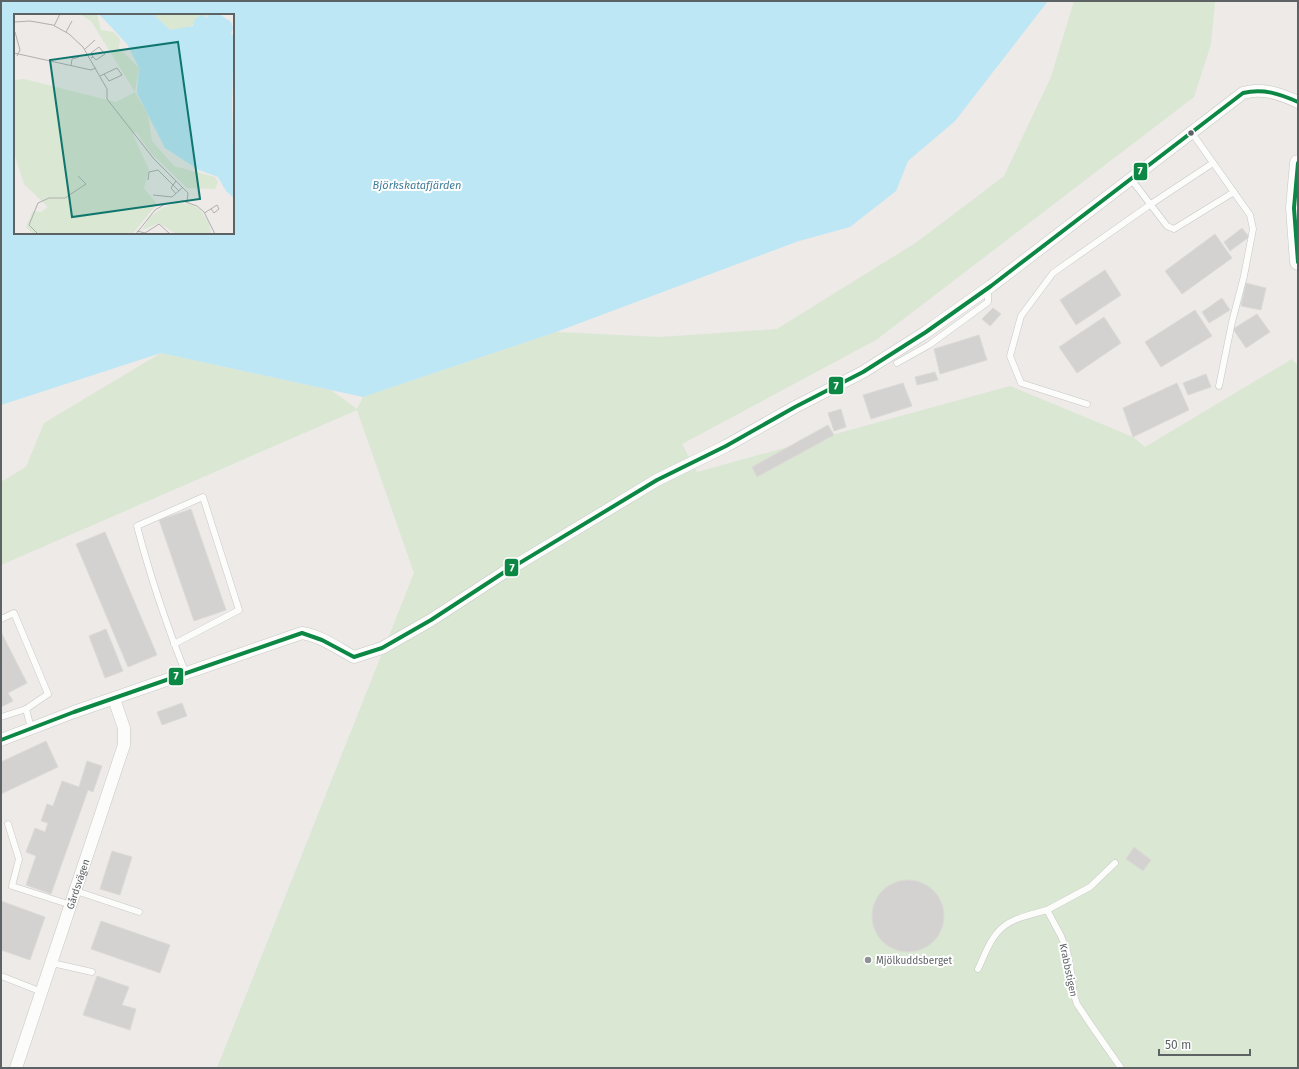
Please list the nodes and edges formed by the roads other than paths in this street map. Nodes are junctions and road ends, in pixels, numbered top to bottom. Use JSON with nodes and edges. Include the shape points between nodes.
{"nodes":[{"id":1,"x":1298,"y":102,"type":"edge"},
{"id":2,"x":1192,"y":133,"type":"junction"},
{"id":3,"x":1213,"y":163,"type":"junction"},
{"id":4,"x":1298,"y":163,"type":"edge"},
{"id":5,"x":1131,"y":179,"type":"junction"},
{"id":6,"x":1234,"y":192,"type":"junction"},
{"id":7,"x":1151,"y":204,"type":"junction"},
{"id":8,"x":1298,"y":262,"type":"edge"},
{"id":9,"x":988,"y":288,"type":"junction"},
{"id":10,"x":897,"y":363,"type":"dead end"},
{"id":11,"x":1219,"y":386,"type":"dead end"},
{"id":12,"x":1087,"y":404,"type":"dead end"},
{"id":13,"x":1,"y":619,"type":"edge"},
{"id":14,"x":174,"y":644,"type":"junction"},
{"id":15,"x":186,"y":674,"type":"junction"},
{"id":16,"x":114,"y":699,"type":"junction"},
{"id":17,"x":26,"y":709,"type":"junction"},
{"id":18,"x":1,"y":717,"type":"edge"},
{"id":19,"x":31,"y":728,"type":"junction"},
{"id":20,"x":1,"y":740,"type":"edge"},
{"id":21,"x":8,"y":824,"type":"dead end"},
{"id":22,"x":1115,"y":863,"type":"dead end"},
{"id":23,"x":76,"y":891,"type":"junction"},
{"id":24,"x":71,"y":905,"type":"junction"},
{"id":25,"x":1047,"y":910,"type":"junction"},
{"id":26,"x":139,"y":912,"type":"dead end"},
{"id":27,"x":52,"y":963,"type":"junction"},
{"id":28,"x":978,"y":969,"type":"dead end"},
{"id":29,"x":92,"y":972,"type":"dead end"},
{"id":30,"x":1,"y":976,"type":"edge"},
{"id":31,"x":42,"y":992,"type":"junction"},
{"id":32,"x":16,"y":1068,"type":"edge"},
{"id":33,"x":1121,"y":1068,"type":"edge"}],
"edges":[{"from":1,"to":2,"type":"street","via":[[1268,91],[1249,91]]},
{"from":2,"to":3,"type":"lane"},
{"from":2,"to":5,"type":"street"},
{"from":3,"to":6,"type":"lane"},
{"from":3,"to":7,"type":"lane"},
{"from":4,"to":8,"type":"street","via":[[1294,208]]},
{"from":5,"to":7,"type":"lane"},
{"from":5,"to":9,"type":"street"},
{"from":6,"to":7,"type":"lane","via":[[1174,229],[1167,226]]},
{"from":6,"to":11,"type":"lane","via":[[1250,215],[1253,229]]},
{"from":7,"to":12,"type":"lane","via":[[1053,273],[1021,316],[1010,356],[1021,383]]},
{"from":9,"to":10,"type":"lane","via":[[988,302],[929,345]]},
{"from":9,"to":15,"type":"street","via":[[863,372],[657,480],[382,648],[354,657],[321,638],[302,633]]},
{"from":13,"to":17,"type":"lane","via":[[14,613],[48,694]]},
{"from":14,"to":14,"type":"lane","via":[[137,526],[203,497],[239,610]]},
{"from":14,"to":15,"type":"lane"},
{"from":15,"to":16,"type":"street"},
{"from":16,"to":19,"type":"street"},
{"from":16,"to":23,"type":"street","name":"Gårdsvägen","via":[[124,728],[124,745]]},
{"from":17,"to":18,"type":"lane"},
{"from":17,"to":19,"type":"lane"},
{"from":19,"to":20,"type":"street"},
{"from":21,"to":24,"type":"lane","via":[[19,859],[12,886]]},
{"from":22,"to":25,"type":"lane","via":[[1090,887]]},
{"from":23,"to":24,"type":"street","name":"Gårdsvägen"},
{"from":23,"to":26,"type":"lane"},
{"from":24,"to":27,"type":"street","name":"Gårdsvägen"},
{"from":25,"to":28,"type":"lane","via":[[1019,918],[997,932]]},
{"from":25,"to":33,"type":"lane","name":"Krabbstigen","via":[[1067,951],[1074,995],[1078,1004]]},
{"from":27,"to":29,"type":"lane"},
{"from":27,"to":31,"type":"street","name":"Gårdsvägen"},
{"from":30,"to":31,"type":"lane"},
{"from":31,"to":32,"type":"street","name":"Gårdsvägen"}]}
